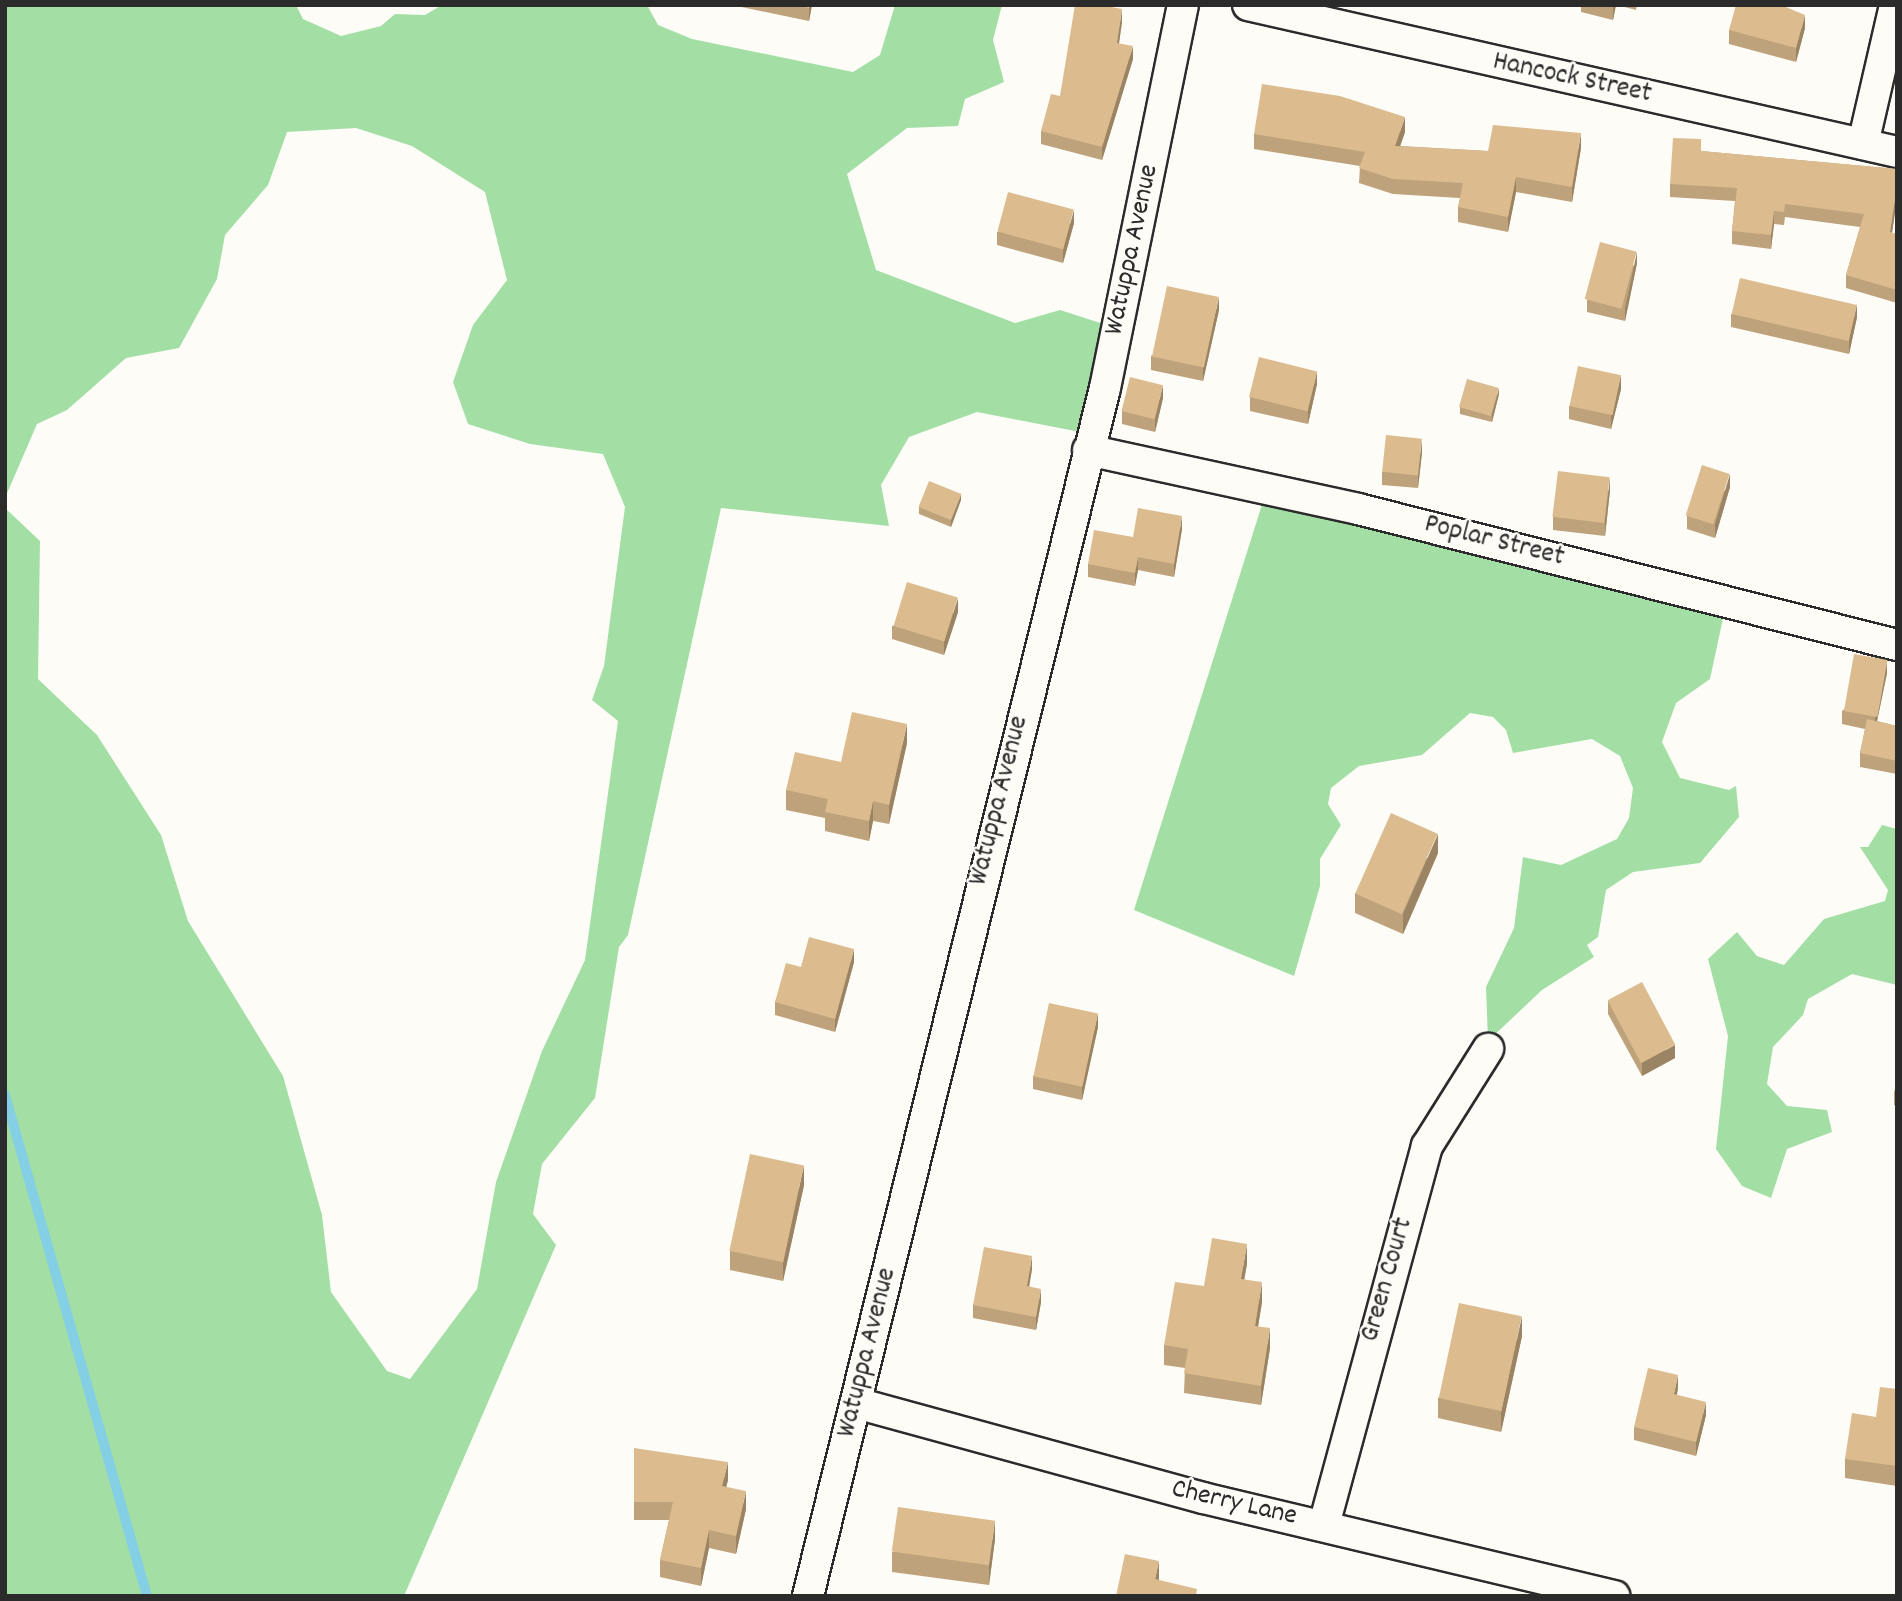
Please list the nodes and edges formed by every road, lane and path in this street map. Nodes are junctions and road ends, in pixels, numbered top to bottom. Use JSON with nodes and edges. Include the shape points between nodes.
{"nodes":[{"id":1,"x":1183,"y":5,"type":"edge"},
{"id":2,"x":1248,"y":5,"type":"edge"},
{"id":3,"x":1895,"y":5,"type":"edge"},
{"id":4,"x":1863,"y":144,"type":"junction"},
{"id":5,"x":1897,"y":152,"type":"edge"},
{"id":6,"x":1088,"y":450,"type":"junction"},
{"id":7,"x":1897,"y":645,"type":"edge"},
{"id":8,"x":1488,"y":1049,"type":"dead end"},
{"id":9,"x":856,"y":1403,"type":"junction"},
{"id":10,"x":1324,"y":1525,"type":"junction"},
{"id":11,"x":808,"y":1596,"type":"edge"},
{"id":12,"x":1615,"y":1596,"type":"edge"}],
"edges":[{"from":1,"to":6,"type":"street","name":"Watuppa Avenue"},
{"from":2,"to":4,"type":"street","name":"Hancock Street"},
{"from":3,"to":4,"type":"street"},
{"from":4,"to":5,"type":"street","name":"Hancock Street"},
{"from":6,"to":7,"type":"street","name":"Poplar Street","via":[[1357,509]]},
{"from":6,"to":9,"type":"street","name":"Watuppa Avenue"},
{"from":8,"to":10,"type":"street","name":"Green Court","via":[[1427,1146]]},
{"from":9,"to":10,"type":"street","name":"Cherry Lane"},
{"from":9,"to":11,"type":"street","name":"Watuppa Avenue"},
{"from":10,"to":12,"type":"street","name":"Cherry Lane"}]}
